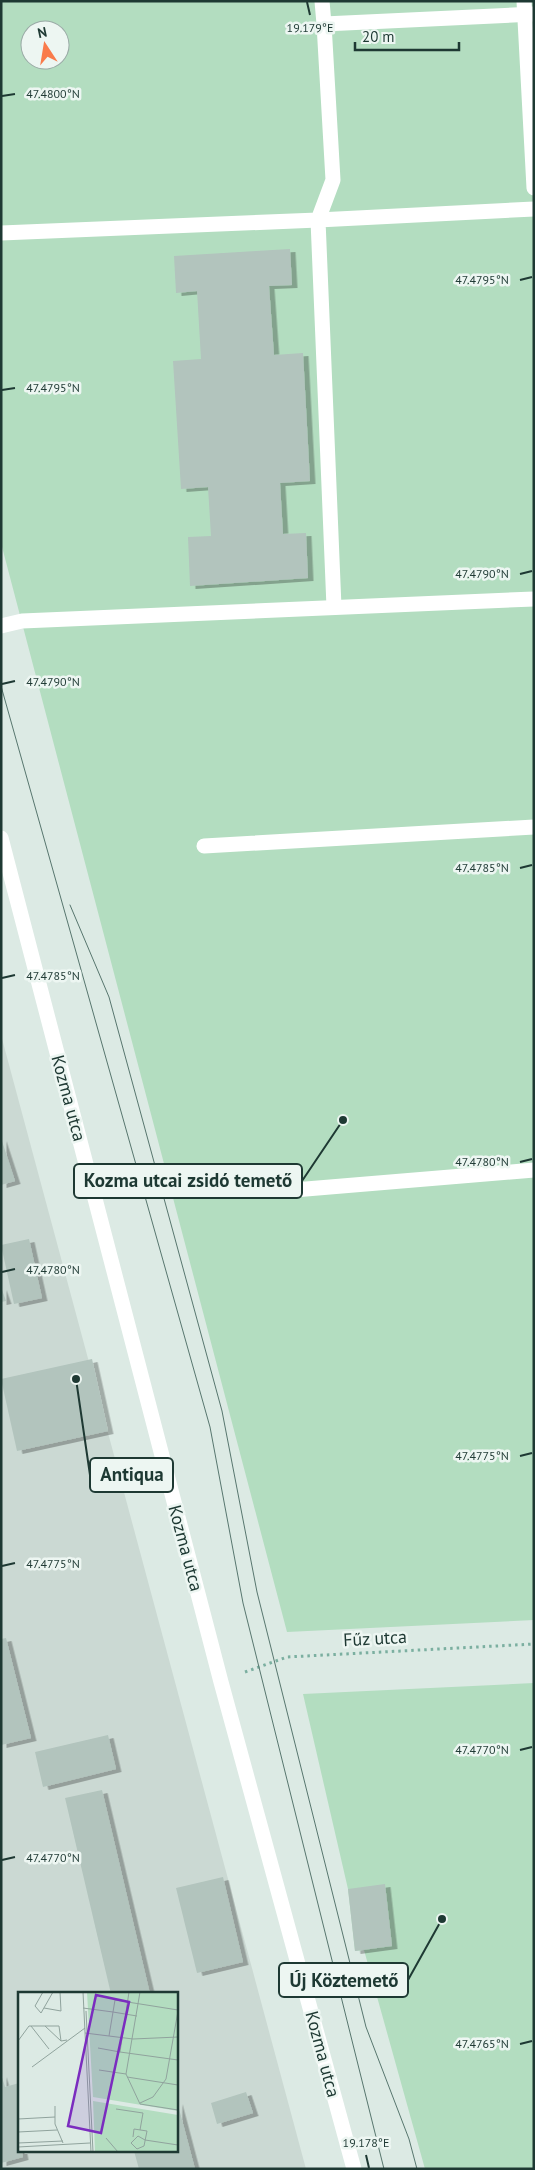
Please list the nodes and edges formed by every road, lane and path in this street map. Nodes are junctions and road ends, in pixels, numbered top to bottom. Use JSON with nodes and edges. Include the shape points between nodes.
{"nodes":[{"id":1,"x":322,"y":1,"type":"edge"},
{"id":2,"x":527,"y":10,"type":"edge"},
{"id":3,"x":324,"y":24,"type":"junction"},
{"id":4,"x":534,"y":188,"type":"edge"},
{"id":5,"x":534,"y":209,"type":"edge"},
{"id":6,"x":318,"y":220,"type":"junction"},
{"id":7,"x":1,"y":233,"type":"edge"},
{"id":8,"x":534,"y":599,"type":"edge"},
{"id":9,"x":334,"y":607,"type":"junction"},
{"id":10,"x":1,"y":626,"type":"edge"},
{"id":11,"x":534,"y":827,"type":"edge"},
{"id":12,"x":1,"y":838,"type":"edge"},
{"id":13,"x":204,"y":846,"type":"dead end"},
{"id":14,"x":534,"y":1170,"type":"edge"},
{"id":15,"x":294,"y":1190,"type":"dead end"},
{"id":16,"x":534,"y":1644,"type":"edge"},
{"id":17,"x":221,"y":1682,"type":"junction"},
{"id":18,"x":354,"y":2169,"type":"edge"}],
"edges":[{"from":1,"to":3,"type":"street"},
{"from":2,"to":3,"type":"street"},
{"from":2,"to":4,"type":"street"},
{"from":3,"to":6,"type":"street","via":[[333,180]]},
{"from":5,"to":6,"type":"street"},
{"from":6,"to":7,"type":"street"},
{"from":6,"to":9,"type":"street"},
{"from":8,"to":9,"type":"street"},
{"from":9,"to":10,"type":"street","via":[[22,620]]},
{"from":11,"to":13,"type":"street"},
{"from":12,"to":17,"type":"street","name":"Kozma utca"},
{"from":14,"to":15,"type":"street"},
{"from":16,"to":17,"type":"path","name":"Fűz utca","via":[[286,1657]]},
{"from":17,"to":18,"type":"street","name":"Kozma utca"}]}
